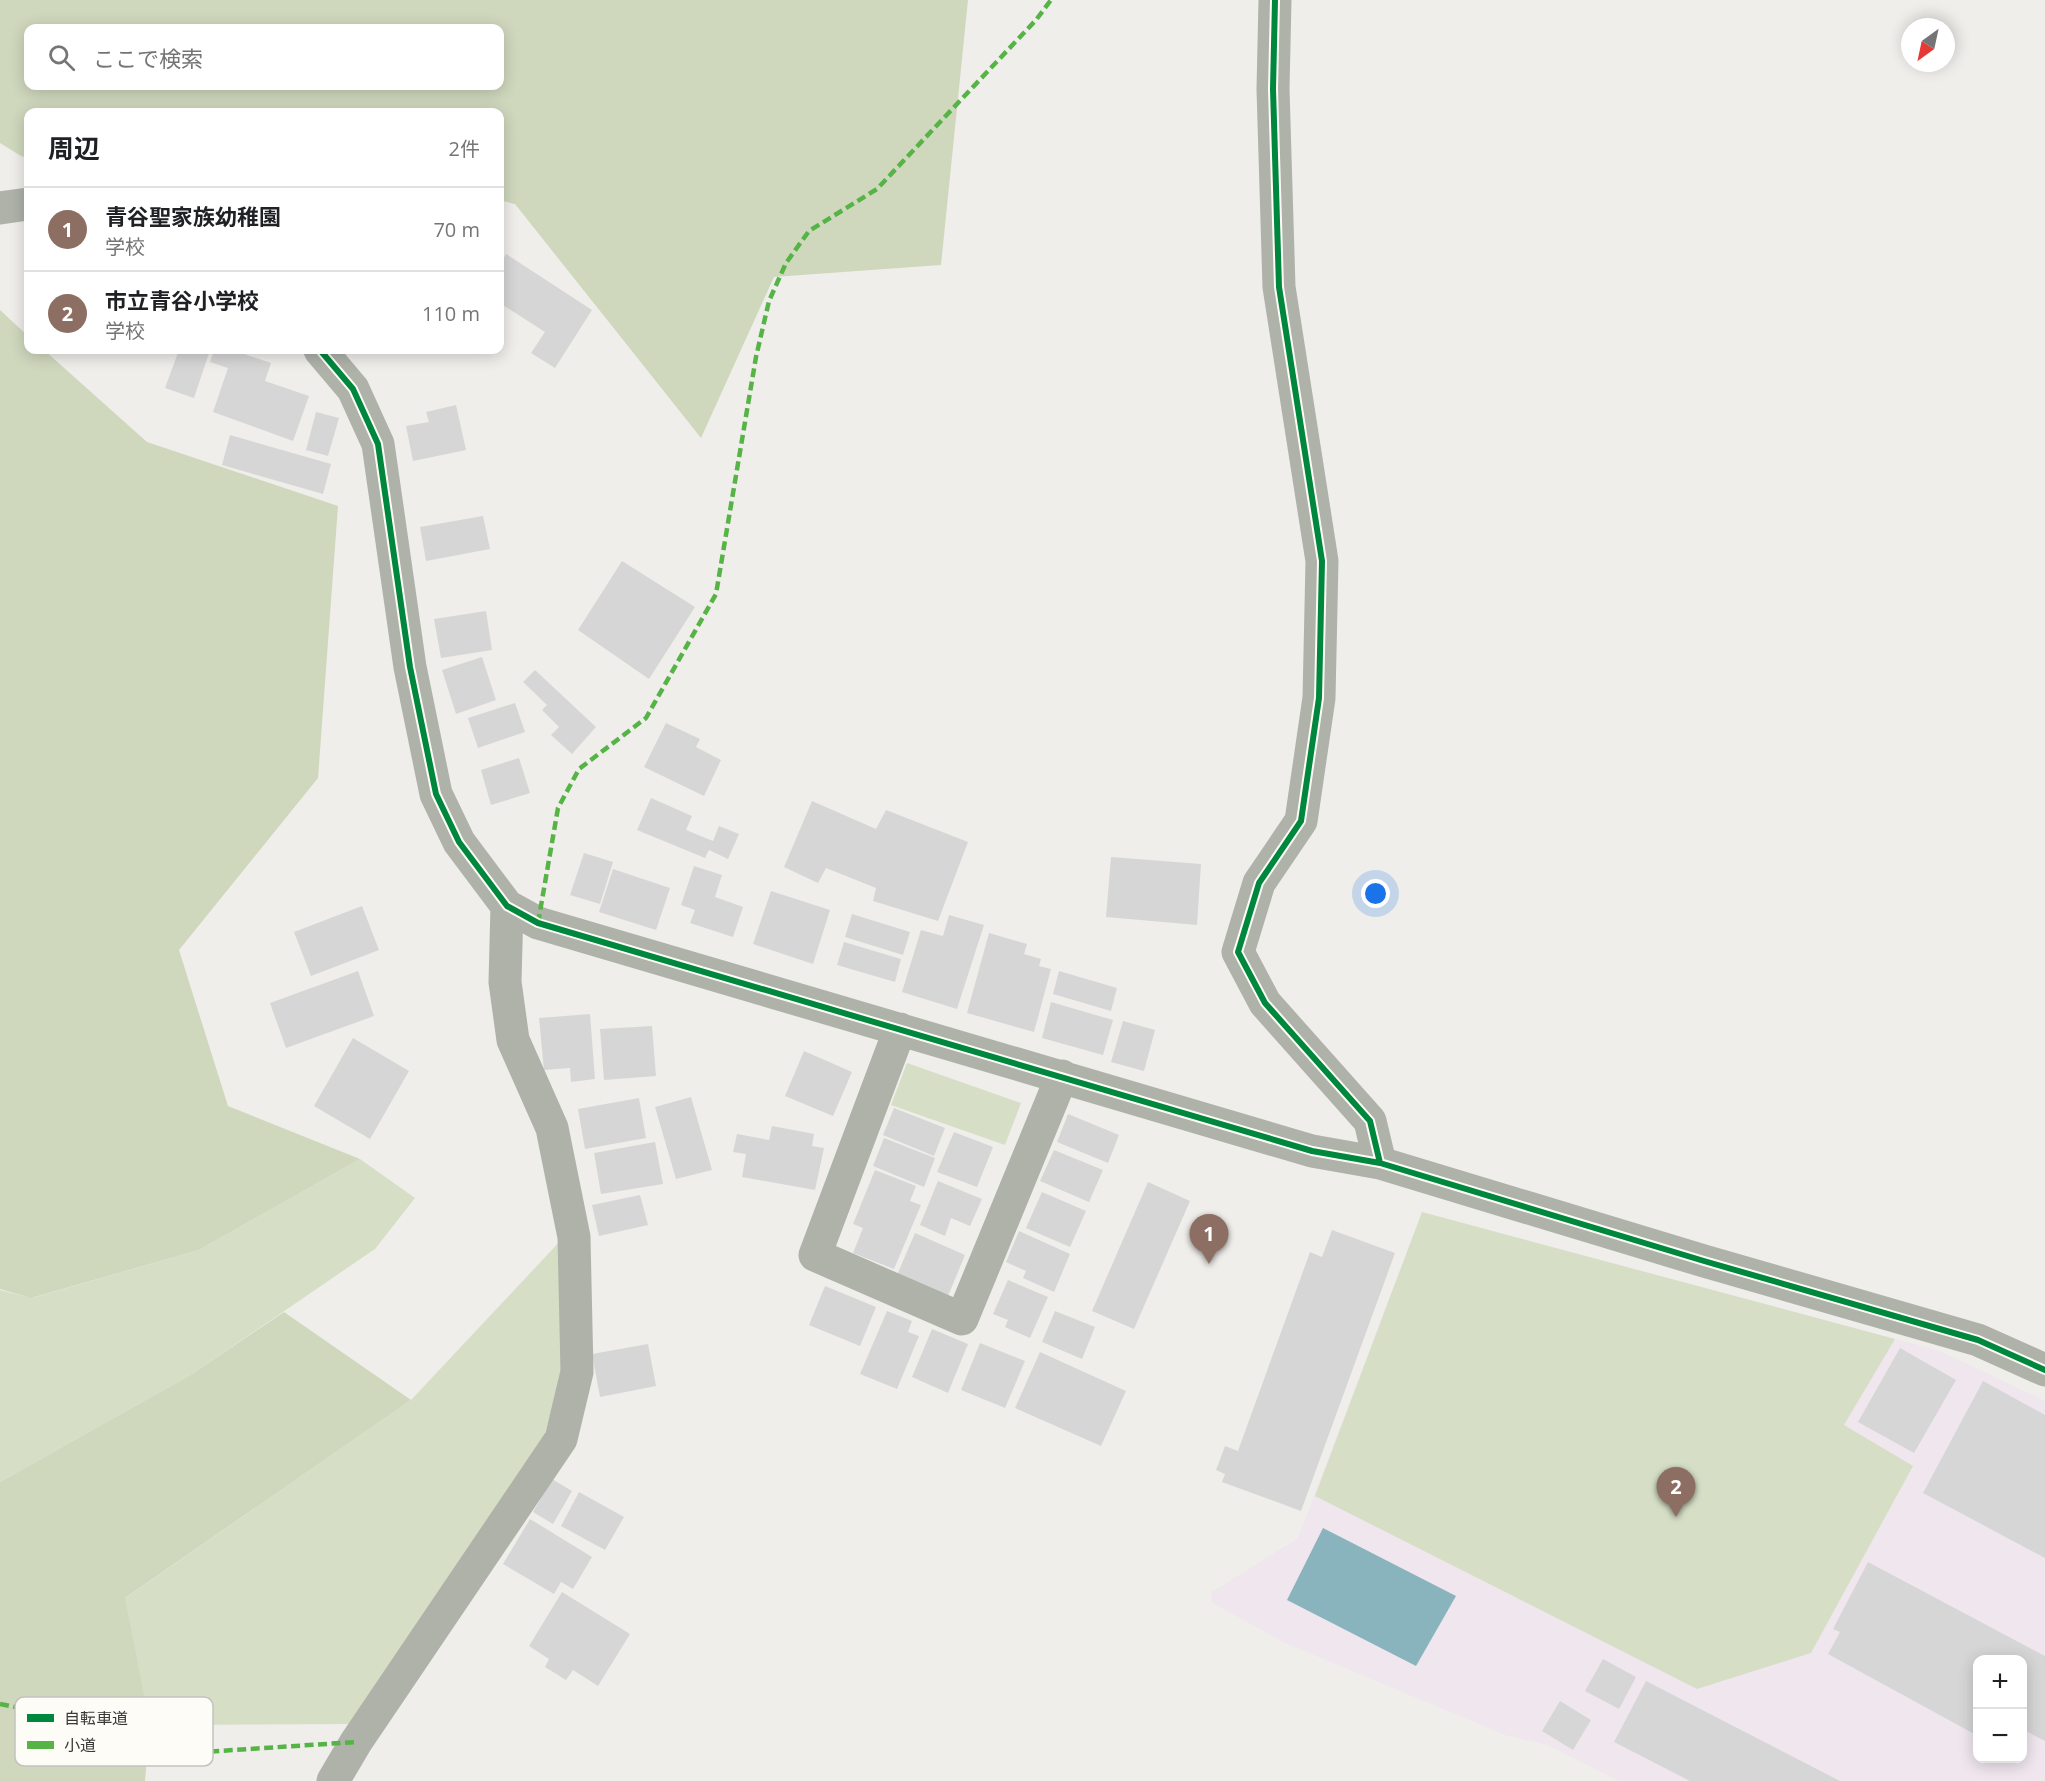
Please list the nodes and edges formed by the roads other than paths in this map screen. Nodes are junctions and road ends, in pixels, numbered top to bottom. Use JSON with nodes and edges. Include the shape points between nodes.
{"nodes":[{"id":1,"x":1275,"y":0,"type":"edge"},
{"id":2,"x":24,"y":205,"type":"edge"},
{"id":3,"x":0,"y":208,"type":"edge"},
{"id":4,"x":323,"y":354,"type":"edge"},
{"id":5,"x":507,"y":906,"type":"junction"},
{"id":6,"x":900,"y":1029,"type":"junction"},
{"id":7,"x":1062,"y":1076,"type":"junction"},
{"id":8,"x":1380,"y":1163,"type":"junction"},
{"id":9,"x":2045,"y":1370,"type":"edge"},
{"id":10,"x":333,"y":1781,"type":"edge"}],
"edges":[{"from":1,"to":8,"type":"street","via":[[1273,89],[1279,287],[1322,561],[1319,698],[1301,821],[1259,883],[1239,952],[1265,1003],[1370,1121]]},
{"from":2,"to":3,"type":"street"},
{"from":4,"to":5,"type":"street","via":[[353,389],[378,444],[410,668],[435,794],[459,842]]},
{"from":5,"to":6,"type":"street","via":[[538,923]]},
{"from":5,"to":10,"type":"street","via":[[505,982],[513,1040],[552,1128],[574,1237],[577,1372],[561,1439],[362,1732]]},
{"from":6,"to":7,"type":"street"},
{"from":6,"to":7,"type":"street","via":[[816,1255],[962,1319]]},
{"from":7,"to":8,"type":"street","via":[[1312,1150]]},
{"from":8,"to":9,"type":"street","via":[[1978,1340]]}]}
